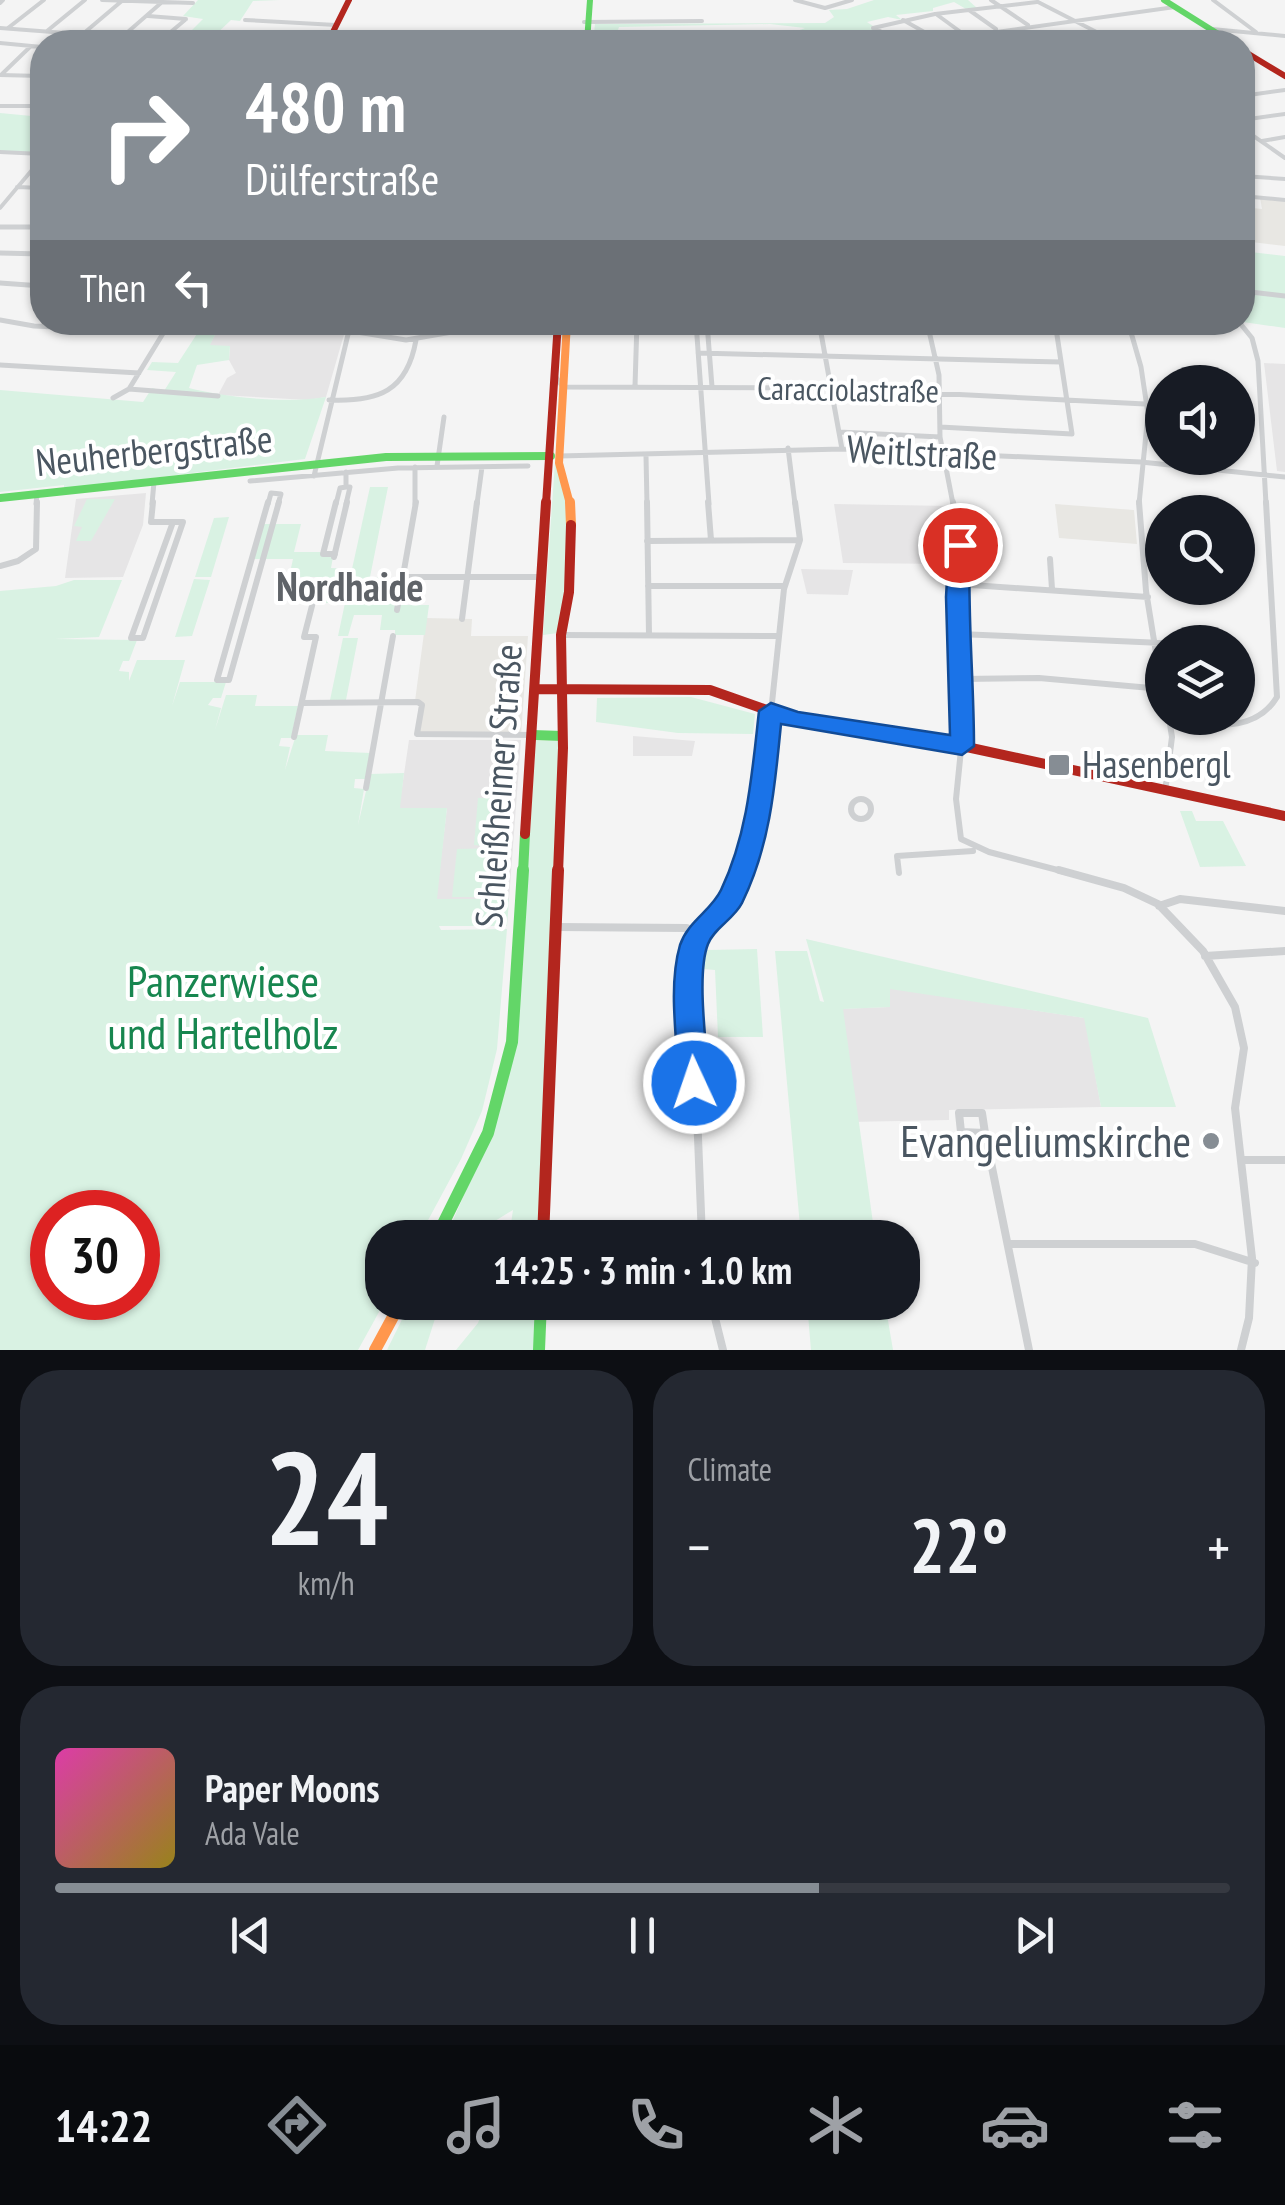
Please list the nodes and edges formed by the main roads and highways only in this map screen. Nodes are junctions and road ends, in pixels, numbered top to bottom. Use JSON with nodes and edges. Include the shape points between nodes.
{"nodes":[{"id":1,"x":349,"y":0,"type":"edge"},
{"id":2,"x":588,"y":0,"type":"edge"},
{"id":3,"x":1164,"y":0,"type":"edge"},
{"id":4,"x":334,"y":30,"type":"edge"},
{"id":5,"x":586,"y":30,"type":"edge"},
{"id":6,"x":1211,"y":30,"type":"edge"},
{"id":7,"x":1255,"y":58,"type":"edge"},
{"id":8,"x":1285,"y":76,"type":"edge"},
{"id":9,"x":558,"y":335,"type":"edge"},
{"id":10,"x":566,"y":335,"type":"edge"},
{"id":11,"x":556,"y":431,"type":"junction"},
{"id":12,"x":554,"y":456,"type":"junction"},
{"id":13,"x":0,"y":498,"type":"edge"},
{"id":14,"x":561,"y":637,"type":"junction"},
{"id":15,"x":538,"y":641,"type":"junction"},
{"id":16,"x":535,"y":689,"type":"junction"},
{"id":17,"x":560,"y":689,"type":"junction"},
{"id":18,"x":532,"y":735,"type":"junction"},
{"id":19,"x":562,"y":736,"type":"junction"},
{"id":20,"x":1285,"y":816,"type":"edge"},
{"id":21,"x":446,"y":1220,"type":"edge"},
{"id":22,"x":544,"y":1220,"type":"edge"},
{"id":23,"x":391,"y":1320,"type":"edge"},
{"id":24,"x":540,"y":1320,"type":"edge"},
{"id":25,"x":375,"y":1350,"type":"edge"},
{"id":26,"x":539,"y":1350,"type":"edge"}],
"edges":[{"from":1,"to":4,"type":"main road"},
{"from":2,"to":5,"type":"main road"},
{"from":3,"to":6,"type":"main road"},
{"from":7,"to":8,"type":"main road"},
{"from":9,"to":11,"type":"main road","name":"Schleißheimer Straße"},
{"from":10,"to":11,"type":"main road","name":"Schleißheimer Straße"},
{"from":11,"to":12,"type":"main road","name":"Schleißheimer Straße"},
{"from":12,"to":13,"type":"main road","name":"Neuherbergstraße"},
{"from":12,"to":14,"type":"main road","name":"Schleißheimer Straße","via":[[572,513]]},
{"from":12,"to":15,"type":"main road","name":"Schleißheimer Straße"},
{"from":14,"to":15,"type":"main road"},
{"from":14,"to":17,"type":"main road","name":"Schleißheimer Straße"},
{"from":15,"to":16,"type":"main road","name":"Schleißheimer Straße"},
{"from":16,"to":17,"type":"main road"},
{"from":16,"to":18,"type":"main road","name":"Schleißheimer Straße"},
{"from":17,"to":19,"type":"main road","name":"Schleißheimer Straße"},
{"from":17,"to":20,"type":"main road","via":[[702,689],[795,720],[962,746]]},
{"from":18,"to":19,"type":"main road"},
{"from":18,"to":21,"type":"main road","name":"Schleißheimer Straße","via":[[506,1074],[474,1166]]},
{"from":19,"to":22,"type":"main road","name":"Schleißheimer Straße"},
{"from":23,"to":25,"type":"main road"},
{"from":24,"to":26,"type":"main road"}]}
